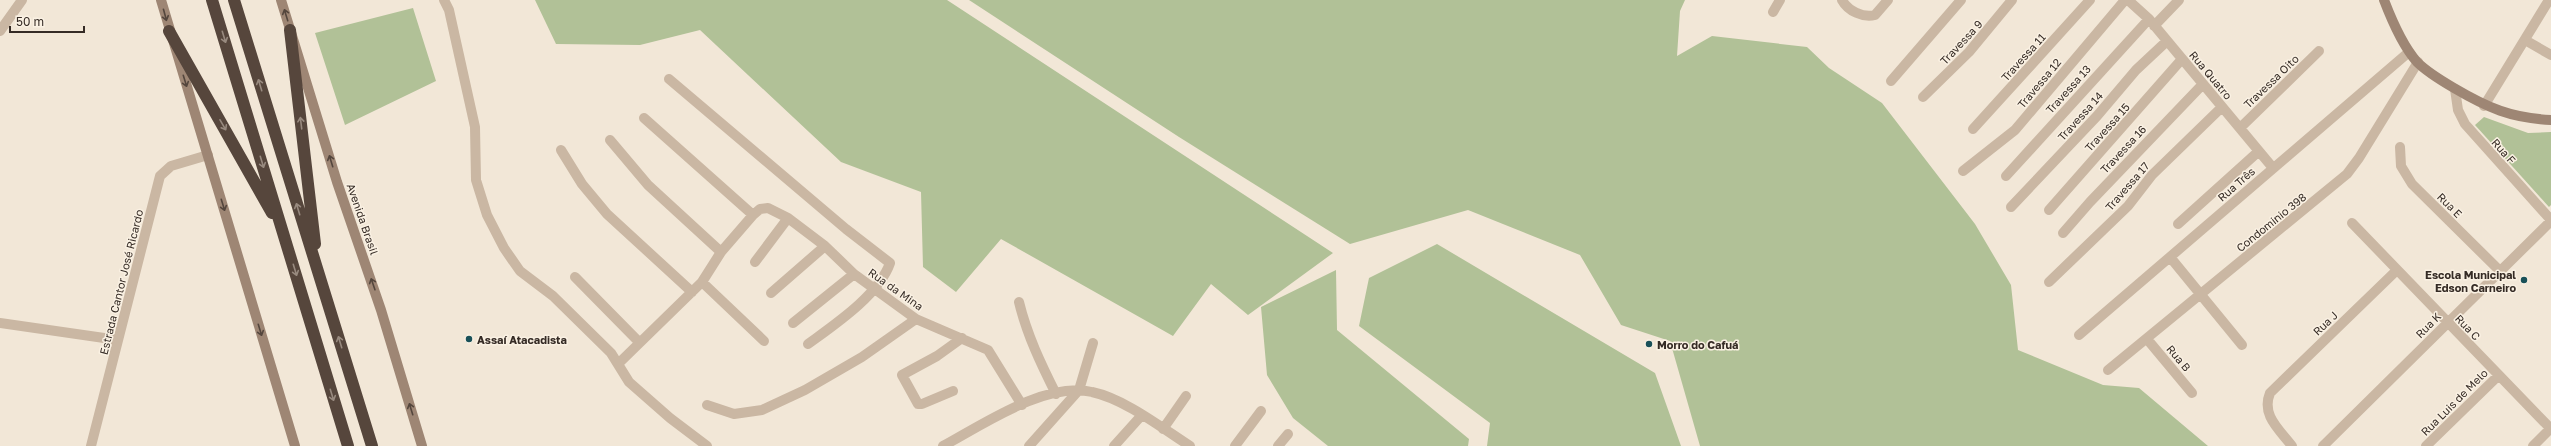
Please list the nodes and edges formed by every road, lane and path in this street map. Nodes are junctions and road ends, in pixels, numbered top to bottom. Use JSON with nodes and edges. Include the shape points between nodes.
{"nodes":[{"id":1,"x":22,"y":0,"type":"edge"},
{"id":2,"x":161,"y":0,"type":"edge"},
{"id":3,"x":212,"y":0,"type":"edge"},
{"id":4,"x":234,"y":0,"type":"edge"},
{"id":5,"x":281,"y":0,"type":"edge"},
{"id":6,"x":444,"y":0,"type":"edge"},
{"id":7,"x":1780,"y":0,"type":"edge"},
{"id":8,"x":1842,"y":0,"type":"edge"},
{"id":9,"x":1888,"y":0,"type":"edge"},
{"id":10,"x":1961,"y":0,"type":"edge"},
{"id":11,"x":2012,"y":0,"type":"edge"},
{"id":12,"x":2090,"y":0,"type":"edge"},
{"id":13,"x":2126,"y":0,"type":"edge"},
{"id":14,"x":2179,"y":0,"type":"edge"},
{"id":15,"x":2384,"y":0,"type":"edge"},
{"id":16,"x":2548,"y":0,"type":"edge"},
{"id":17,"x":1773,"y":12,"type":"dead end"},
{"id":18,"x":4,"y":15,"type":"edge"},
{"id":19,"x":2152,"y":23,"type":"junction"},
{"id":20,"x":290,"y":30,"type":"junction"},
{"id":21,"x":0,"y":31,"type":"edge"},
{"id":22,"x":169,"y":31,"type":"junction"},
{"id":23,"x":2525,"y":40,"type":"junction"},
{"id":24,"x":2167,"y":41,"type":"junction"},
{"id":25,"x":2318,"y":51,"type":"dead end"},
{"id":26,"x":2409,"y":52,"type":"junction"},
{"id":27,"x":2551,"y":55,"type":"edge"},
{"id":28,"x":2182,"y":59,"type":"junction"},
{"id":29,"x":2418,"y":62,"type":"junction"},
{"id":30,"x":669,"y":79,"type":"dead end"},
{"id":31,"x":1891,"y":81,"type":"dead end"},
{"id":32,"x":2203,"y":84,"type":"junction"},
{"id":33,"x":2455,"y":89,"type":"junction"},
{"id":34,"x":1923,"y":97,"type":"dead end"},
{"id":35,"x":2484,"y":106,"type":"junction"},
{"id":36,"x":2222,"y":107,"type":"junction"},
{"id":37,"x":644,"y":118,"type":"dead end"},
{"id":38,"x":2551,"y":120,"type":"edge"},
{"id":39,"x":2240,"y":128,"type":"junction"},
{"id":40,"x":1973,"y":129,"type":"dead end"},
{"id":41,"x":610,"y":140,"type":"dead end"},
{"id":42,"x":2400,"y":147,"type":"dead end"},
{"id":43,"x":561,"y":150,"type":"dead end"},
{"id":44,"x":2259,"y":151,"type":"junction"},
{"id":45,"x":208,"y":155,"type":"junction"},
{"id":46,"x":2273,"y":168,"type":"junction"},
{"id":47,"x":1963,"y":171,"type":"dead end"},
{"id":48,"x":2006,"y":176,"type":"dead end"},
{"id":49,"x":2011,"y":206,"type":"dead end"},
{"id":50,"x":2050,"y":210,"type":"dead end"},
{"id":51,"x":752,"y":215,"type":"junction"},
{"id":52,"x":788,"y":218,"type":"junction"},
{"id":53,"x":2551,"y":220,"type":"edge"},
{"id":54,"x":2352,"y":223,"type":"dead end"},
{"id":55,"x":2178,"y":224,"type":"dead end"},
{"id":56,"x":284,"y":233,"type":"junction"},
{"id":57,"x":2063,"y":233,"type":"dead end"},
{"id":58,"x":825,"y":246,"type":"junction"},
{"id":59,"x":721,"y":252,"type":"junction"},
{"id":60,"x":2170,"y":257,"type":"junction"},
{"id":61,"x":755,"y":262,"type":"dead end"},
{"id":62,"x":2397,"y":270,"type":"junction"},
{"id":63,"x":2500,"y":271,"type":"junction"},
{"id":64,"x":318,"y":273,"type":"junction"},
{"id":65,"x":854,"y":274,"type":"junction"},
{"id":66,"x":575,"y":277,"type":"dead end"},
{"id":67,"x":702,"y":282,"type":"junction"},
{"id":68,"x":2049,"y":282,"type":"dead end"},
{"id":69,"x":873,"y":289,"type":"junction"},
{"id":70,"x":692,"y":292,"type":"junction"},
{"id":71,"x":771,"y":293,"type":"dead end"},
{"id":72,"x":2200,"y":294,"type":"junction"},
{"id":73,"x":1019,"y":302,"type":"dead end"},
{"id":74,"x":916,"y":318,"type":"junction"},
{"id":75,"x":793,"y":323,"type":"dead end"},
{"id":76,"x":2448,"y":323,"type":"junction"},
{"id":77,"x":0,"y":324,"type":"edge"},
{"id":78,"x":2079,"y":334,"type":"dead end"},
{"id":79,"x":962,"y":338,"type":"junction"},
{"id":80,"x":2147,"y":339,"type":"junction"},
{"id":81,"x":118,"y":340,"type":"junction"},
{"id":82,"x":764,"y":341,"type":"dead end"},
{"id":83,"x":638,"y":342,"type":"junction"},
{"id":84,"x":1093,"y":343,"type":"dead end"},
{"id":85,"x":808,"y":344,"type":"dead end"},
{"id":86,"x":2242,"y":345,"type":"dead end"},
{"id":87,"x":619,"y":364,"type":"junction"},
{"id":88,"x":2108,"y":370,"type":"dead end"},
{"id":89,"x":2498,"y":376,"type":"junction"},
{"id":90,"x":1080,"y":390,"type":"junction"},
{"id":91,"x":953,"y":391,"type":"dead end"},
{"id":92,"x":2192,"y":393,"type":"dead end"},
{"id":93,"x":1056,"y":394,"type":"junction"},
{"id":94,"x":1186,"y":396,"type":"dead end"},
{"id":95,"x":707,"y":405,"type":"dead end"},
{"id":96,"x":1022,"y":405,"type":"junction"},
{"id":97,"x":1261,"y":411,"type":"dead end"},
{"id":98,"x":1142,"y":416,"type":"junction"},
{"id":99,"x":1163,"y":429,"type":"junction"},
{"id":100,"x":2551,"y":429,"type":"edge"},
{"id":101,"x":1288,"y":434,"type":"dead end"},
{"id":102,"x":91,"y":446,"type":"edge"},
{"id":103,"x":295,"y":446,"type":"edge"},
{"id":104,"x":348,"y":446,"type":"edge"},
{"id":105,"x":372,"y":446,"type":"edge"},
{"id":106,"x":422,"y":446,"type":"edge"},
{"id":107,"x":707,"y":446,"type":"edge"},
{"id":108,"x":943,"y":446,"type":"edge"},
{"id":109,"x":1029,"y":446,"type":"edge"},
{"id":110,"x":1114,"y":446,"type":"edge"},
{"id":111,"x":1190,"y":446,"type":"edge"},
{"id":112,"x":1235,"y":446,"type":"edge"},
{"id":113,"x":1278,"y":446,"type":"edge"},
{"id":114,"x":2292,"y":446,"type":"edge"},
{"id":115,"x":2323,"y":446,"type":"edge"},
{"id":116,"x":2426,"y":446,"type":"edge"},
{"id":117,"x":2533,"y":446,"type":"edge"}],
"edges":[{"from":1,"to":18,"type":"street"},
{"from":2,"to":22,"type":"main road","one_way":true},
{"from":3,"to":56,"type":"highway","one_way":true},
{"from":64,"to":4,"type":"highway","one_way":true},
{"from":20,"to":5,"type":"main road","name":"Avenida Brasil","one_way":true},
{"from":6,"to":87,"type":"street","via":[[449,10],[475,127],[476,180],[487,215],[520,271],[553,296]]},
{"from":7,"to":17,"type":"street"},
{"from":8,"to":9,"type":"street","via":[[1863,16],[1874,15]]},
{"from":10,"to":31,"type":"street"},
{"from":11,"to":34,"type":"street","name":"Travessa 9","via":[[1970,52]]},
{"from":12,"to":40,"type":"street","name":"Travessa 11"},
{"from":13,"to":19,"type":"street","name":"Rua Quatro"},
{"from":13,"to":47,"type":"street","name":"Travessa 12","via":[[2015,130]]},
{"from":14,"to":19,"type":"street","name":"Travessa 13"},
{"from":15,"to":26,"type":"main road"},
{"from":16,"to":23,"type":"street"},
{"from":18,"to":21,"type":"street"},
{"from":19,"to":24,"type":"street","name":"Rua Quatro"},
{"from":19,"to":48,"type":"street","name":"Travessa 13"},
{"from":64,"to":20,"type":"highway","one_way":true},
{"from":106,"to":20,"type":"main road","name":"Avenida Brasil","one_way":true,"via":[[381,310],[337,182]]},
{"from":22,"to":45,"type":"main road","one_way":true},
{"from":22,"to":56,"type":"highway","one_way":true},
{"from":23,"to":27,"type":"street"},
{"from":23,"to":35,"type":"street"},
{"from":24,"to":28,"type":"street","name":"Rua Quatro"},
{"from":24,"to":49,"type":"street","name":"Travessa 14","via":[[2136,70],[2097,116]]},
{"from":25,"to":39,"type":"street","name":"Travessa Oito"},
{"from":26,"to":29,"type":"main road"},
{"from":26,"to":46,"type":"street","name":"Rua Três"},
{"from":28,"to":32,"type":"street","name":"Rua Quatro"},
{"from":28,"to":50,"type":"street","name":"Travessa 15"},
{"from":29,"to":33,"type":"main road"},
{"from":29,"to":72,"type":"street","name":"Condominio 398","via":[[2347,174]]},
{"from":30,"to":69,"type":"street","via":[[846,229],[889,261],[890,266]]},
{"from":32,"to":36,"type":"street","name":"Rua Quatro"},
{"from":32,"to":57,"type":"street","name":"Travessa 16"},
{"from":33,"to":35,"type":"main road"},
{"from":33,"to":53,"type":"street","name":"Rua F","via":[[2458,110],[2465,124]]},
{"from":35,"to":38,"type":"main road","via":[[2518,117]]},
{"from":36,"to":39,"type":"street","name":"Rua Quatro"},
{"from":36,"to":68,"type":"street","name":"Travessa 17","via":[[2157,169],[2128,206]]},
{"from":37,"to":51,"type":"street"},
{"from":39,"to":44,"type":"street","name":"Rua Quatro"},
{"from":41,"to":59,"type":"street","via":[[648,185]]},
{"from":42,"to":63,"type":"street","name":"Rua E","via":[[2401,166],[2412,184]]},
{"from":43,"to":70,"type":"street","via":[[582,184],[607,214]]},
{"from":44,"to":46,"type":"street","name":"Rua Quatro"},
{"from":44,"to":55,"type":"street"},
{"from":45,"to":81,"type":"street","name":"Estrada Cantor José Ricardo","via":[[171,166],[160,176]]},
{"from":45,"to":103,"type":"main road","one_way":true},
{"from":46,"to":60,"type":"street","name":"Rua Três"},
{"from":51,"to":52,"type":"street","name":"Rua da Mina","via":[[760,209],[768,208]]},
{"from":51,"to":59,"type":"street"},
{"from":52,"to":58,"type":"street","name":"Rua da Mina"},
{"from":52,"to":61,"type":"street"},
{"from":53,"to":63,"type":"street","name":"Rua K"},
{"from":54,"to":62,"type":"street","name":"Rua C"},
{"from":56,"to":104,"type":"highway","one_way":true},
{"from":58,"to":65,"type":"street","name":"Rua da Mina"},
{"from":58,"to":71,"type":"street"},
{"from":59,"to":67,"type":"street"},
{"from":60,"to":72,"type":"street"},
{"from":60,"to":78,"type":"street","name":"Rua Três"},
{"from":62,"to":76,"type":"street","name":"Rua C"},
{"from":62,"to":114,"type":"street","name":"Rua J","via":[[2270,393],[2265,407]]},
{"from":63,"to":76,"type":"street","name":"Rua K"},
{"from":105,"to":64,"type":"highway","one_way":true},
{"from":65,"to":69,"type":"street","name":"Rua da Mina"},
{"from":65,"to":75,"type":"street"},
{"from":66,"to":83,"type":"street"},
{"from":67,"to":70,"type":"street"},
{"from":67,"to":82,"type":"street"},
{"from":69,"to":74,"type":"street","name":"Rua da Mina"},
{"from":69,"to":85,"type":"street","via":[[842,319]]},
{"from":70,"to":83,"type":"street"},
{"from":72,"to":80,"type":"street","name":"Condominio 398"},
{"from":72,"to":86,"type":"street"},
{"from":73,"to":93,"type":"street","via":[[1034,351]]},
{"from":74,"to":79,"type":"street","name":"Rua da Mina"},
{"from":74,"to":95,"type":"street","via":[[862,357],[805,390],[762,410],[734,414]]},
{"from":76,"to":89,"type":"street","name":"Rua C"},
{"from":76,"to":115,"type":"street","name":"Rua K"},
{"from":77,"to":81,"type":"street"},
{"from":79,"to":91,"type":"street","via":[[902,375],[918,404]]},
{"from":79,"to":96,"type":"street","name":"Rua da Mina","via":[[988,350]]},
{"from":80,"to":88,"type":"street","name":"Condominio 398"},
{"from":80,"to":92,"type":"street","name":"Rua B"},
{"from":81,"to":102,"type":"street","name":"Estrada Cantor José Ricardo"},
{"from":83,"to":87,"type":"street"},
{"from":84,"to":90,"type":"street"},
{"from":87,"to":107,"type":"street","via":[[629,382]]},
{"from":89,"to":100,"type":"street","name":"Rua C"},
{"from":89,"to":116,"type":"street","name":"Rua Luis de Melo"},
{"from":90,"to":93,"type":"street"},
{"from":90,"to":98,"type":"street","via":[[1107,397]]},
{"from":90,"to":109,"type":"street"},
{"from":93,"to":96,"type":"street"},
{"from":94,"to":99,"type":"street"},
{"from":96,"to":108,"type":"street"},
{"from":97,"to":112,"type":"street"},
{"from":98,"to":99,"type":"street"},
{"from":98,"to":110,"type":"street"},
{"from":99,"to":111,"type":"street"},
{"from":100,"to":117,"type":"street"},
{"from":101,"to":113,"type":"street"}]}
